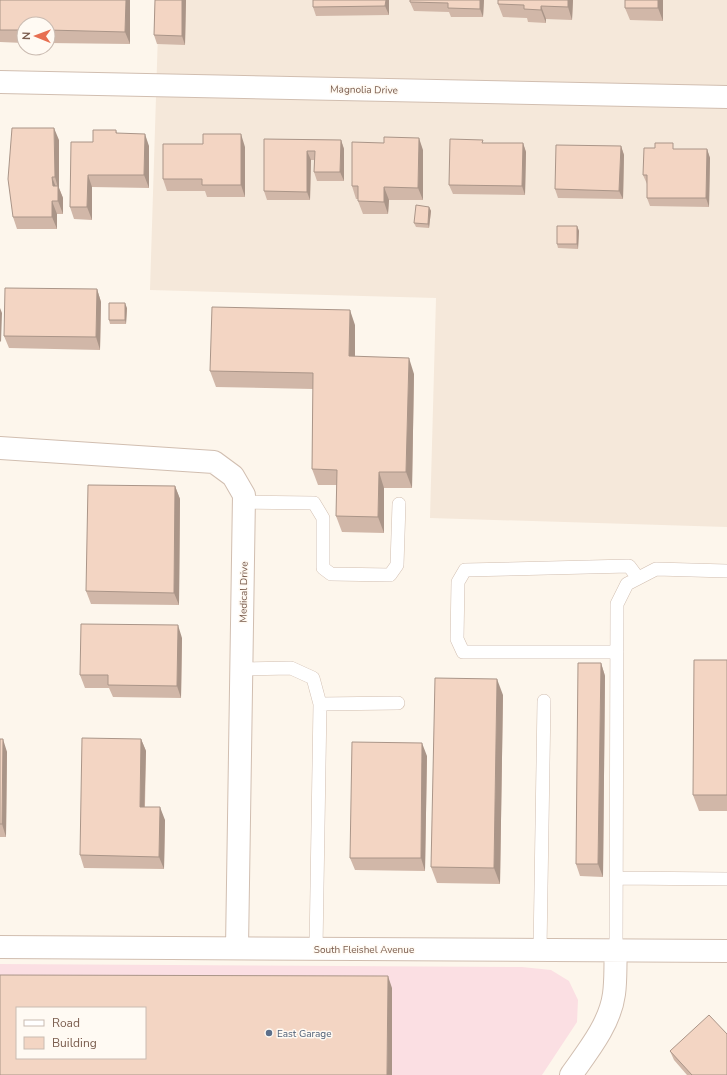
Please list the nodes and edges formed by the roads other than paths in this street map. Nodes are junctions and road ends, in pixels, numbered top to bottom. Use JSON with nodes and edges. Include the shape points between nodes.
{"nodes":[{"id":1,"x":0,"y":82,"type":"edge"},
{"id":2,"x":727,"y":97,"type":"edge"},
{"id":3,"x":0,"y":448,"type":"edge"},
{"id":4,"x":244,"y":502,"type":"junction"},
{"id":5,"x":399,"y":504,"type":"dead end"},
{"id":6,"x":727,"y":571,"type":"edge"},
{"id":7,"x":638,"y":578,"type":"junction"},
{"id":8,"x":617,"y":652,"type":"junction"},
{"id":9,"x":241,"y":669,"type":"junction"},
{"id":10,"x":544,"y":701,"type":"dead end"},
{"id":11,"x":398,"y":703,"type":"dead end"},
{"id":12,"x":320,"y":704,"type":"junction"},
{"id":13,"x":616,"y":878,"type":"junction"},
{"id":14,"x":727,"y":879,"type":"edge"},
{"id":15,"x":0,"y":948,"type":"edge"},
{"id":16,"x":237,"y":948,"type":"junction"},
{"id":17,"x":316,"y":949,"type":"junction"},
{"id":18,"x":540,"y":950,"type":"junction"},
{"id":19,"x":616,"y":950,"type":"junction"},
{"id":20,"x":727,"y":951,"type":"edge"},
{"id":21,"x":571,"y":1075,"type":"edge"}],
"edges":[{"from":1,"to":2,"type":"street","name":"Magnolia Drive"},
{"from":3,"to":4,"type":"street","name":"Medical Drive","via":[[214,462],[233,476],[244,495]]},
{"from":4,"to":5,"type":"lane","via":[[314,503],[323,518],[323,568],[331,574],[390,574],[397,566]]},
{"from":4,"to":9,"type":"street","name":"Medical Drive"},
{"from":6,"to":7,"type":"lane","via":[[656,569]]},
{"from":7,"to":8,"type":"lane","via":[[627,584],[617,604]]},
{"from":7,"to":8,"type":"lane","via":[[629,566],[465,570],[458,582],[456,640],[464,652]]},
{"from":8,"to":13,"type":"lane"},
{"from":9,"to":12,"type":"lane","via":[[291,668],[313,678]]},
{"from":9,"to":16,"type":"street","name":"Medical Drive"},
{"from":10,"to":18,"type":"lane"},
{"from":11,"to":12,"type":"lane"},
{"from":12,"to":17,"type":"lane"},
{"from":13,"to":14,"type":"lane"},
{"from":13,"to":19,"type":"lane"},
{"from":15,"to":16,"type":"street","name":"South Fleishel Avenue"},
{"from":16,"to":17,"type":"street","name":"South Fleishel Avenue"},
{"from":17,"to":18,"type":"street","name":"South Fleishel Avenue"},
{"from":18,"to":19,"type":"street","name":"South Fleishel Avenue"},
{"from":19,"to":20,"type":"street","name":"South Fleishel Avenue"},
{"from":19,"to":21,"type":"street","via":[[614,995],[609,1010],[594,1042]]}]}
